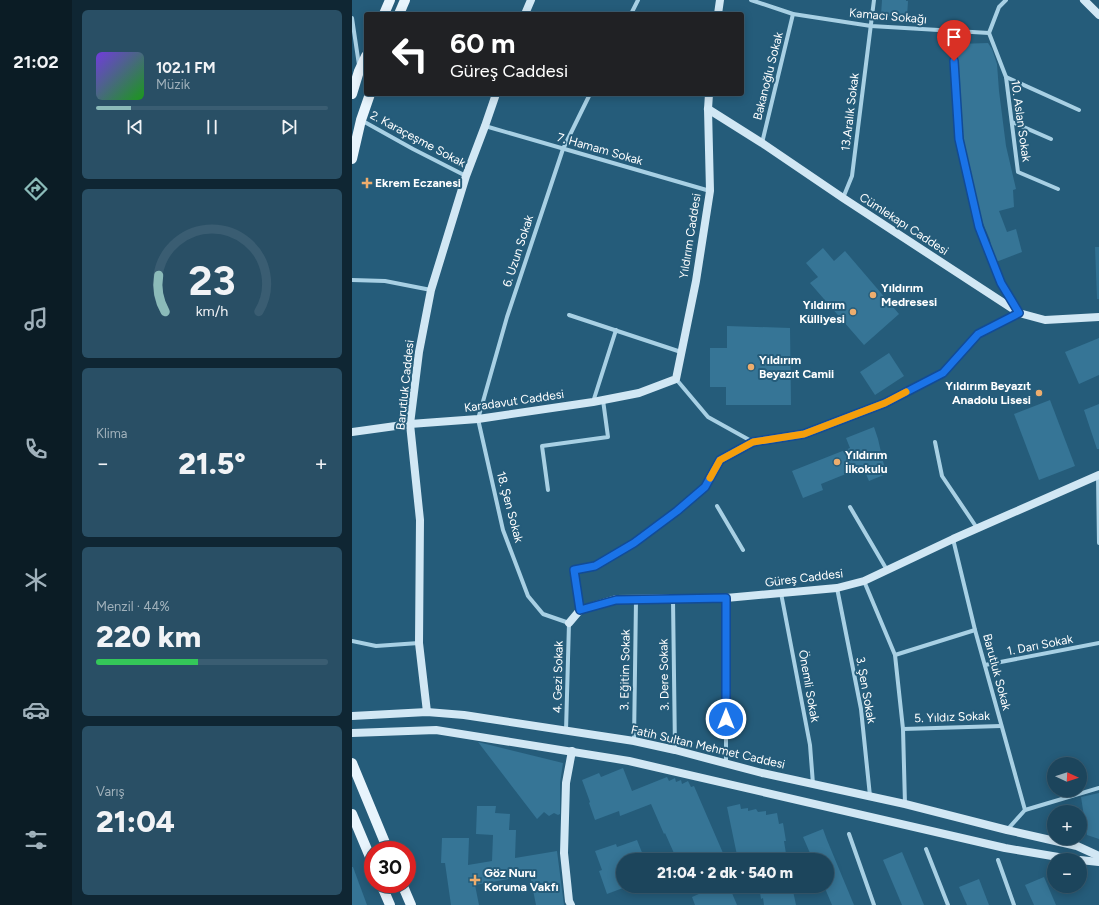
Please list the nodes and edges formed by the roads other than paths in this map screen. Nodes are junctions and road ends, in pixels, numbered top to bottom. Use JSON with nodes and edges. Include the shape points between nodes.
{"nodes":[{"id":1,"x":390,"y":0,"type":"edge"},
{"id":2,"x":405,"y":0,"type":"edge"},
{"id":3,"x":531,"y":0,"type":"edge"},
{"id":4,"x":638,"y":0,"type":"edge"},
{"id":5,"x":720,"y":0,"type":"edge"},
{"id":6,"x":751,"y":0,"type":"edge"},
{"id":7,"x":874,"y":0,"type":"edge"},
{"id":8,"x":1006,"y":0,"type":"edge"},
{"id":9,"x":1084,"y":0,"type":"edge"},
{"id":10,"x":385,"y":12,"type":"edge"},
{"id":11,"x":400,"y":12,"type":"edge"},
{"id":12,"x":526,"y":12,"type":"edge"},
{"id":13,"x":632,"y":12,"type":"edge"},
{"id":14,"x":718,"y":12,"type":"edge"},
{"id":15,"x":793,"y":14,"type":"junction"},
{"id":16,"x":1099,"y":15,"type":"edge"},
{"id":17,"x":352,"y":18,"type":"edge"},
{"id":18,"x":871,"y":26,"type":"junction"},
{"id":19,"x":952,"y":30,"type":"junction"},
{"id":20,"x":989,"y":33,"type":"junction"},
{"id":21,"x":364,"y":61,"type":"edge"},
{"id":22,"x":360,"y":71,"type":"junction"},
{"id":23,"x":1006,"y":77,"type":"junction"},
{"id":24,"x":353,"y":90,"type":"edge"},
{"id":25,"x":369,"y":96,"type":"edge"},
{"id":26,"x":495,"y":96,"type":"edge"},
{"id":27,"x":589,"y":96,"type":"edge"},
{"id":28,"x":709,"y":96,"type":"edge"},
{"id":29,"x":708,"y":109,"type":"junction"},
{"id":30,"x":1080,"y":110,"type":"dead end"},
{"id":31,"x":360,"y":120,"type":"junction"},
{"id":32,"x":1012,"y":122,"type":"junction"},
{"id":33,"x":485,"y":126,"type":"junction"},
{"id":34,"x":1051,"y":139,"type":"dead end"},
{"id":35,"x":762,"y":143,"type":"junction"},
{"id":36,"x":563,"y":149,"type":"junction"},
{"id":37,"x":352,"y":159,"type":"edge"},
{"id":38,"x":466,"y":176,"type":"junction"},
{"id":39,"x":1058,"y":189,"type":"dead end"},
{"id":40,"x":710,"y":191,"type":"junction"},
{"id":41,"x":842,"y":198,"type":"junction"},
{"id":42,"x":352,"y":280,"type":"edge"},
{"id":43,"x":431,"y":290,"type":"junction"},
{"id":44,"x":1019,"y":313,"type":"junction"},
{"id":45,"x":569,"y":315,"type":"dead end"},
{"id":46,"x":1099,"y":317,"type":"edge"},
{"id":47,"x":616,"y":330,"type":"junction"},
{"id":48,"x":682,"y":352,"type":"junction"},
{"id":49,"x":676,"y":379,"type":"junction"},
{"id":50,"x":603,"y":400,"type":"junction"},
{"id":51,"x":593,"y":402,"type":"junction"},
{"id":52,"x":478,"y":419,"type":"junction"},
{"id":53,"x":410,"y":424,"type":"junction"},
{"id":54,"x":352,"y":432,"type":"edge"},
{"id":55,"x":753,"y":442,"type":"junction"},
{"id":56,"x":935,"y":442,"type":"dead end"},
{"id":57,"x":1098,"y":475,"type":"edge"},
{"id":58,"x":548,"y":490,"type":"dead end"},
{"id":59,"x":717,"y":506,"type":"dead end"},
{"id":60,"x":850,"y":506,"type":"dead end"},
{"id":61,"x":978,"y":528,"type":"junction"},
{"id":62,"x":953,"y":539,"type":"junction"},
{"id":63,"x":1099,"y":543,"type":"edge"},
{"id":64,"x":743,"y":550,"type":"dead end"},
{"id":65,"x":887,"y":570,"type":"junction"},
{"id":66,"x":864,"y":581,"type":"junction"},
{"id":67,"x":837,"y":588,"type":"junction"},
{"id":68,"x":782,"y":593,"type":"junction"},
{"id":69,"x":726,"y":598,"type":"junction"},
{"id":70,"x":636,"y":600,"type":"junction"},
{"id":71,"x":672,"y":600,"type":"junction"},
{"id":72,"x":580,"y":610,"type":"junction"},
{"id":73,"x":569,"y":623,"type":"junction"},
{"id":74,"x":975,"y":630,"type":"junction"},
{"id":75,"x":352,"y":641,"type":"edge"},
{"id":76,"x":419,"y":643,"type":"junction"},
{"id":77,"x":1099,"y":643,"type":"edge"},
{"id":78,"x":895,"y":655,"type":"junction"},
{"id":79,"x":985,"y":665,"type":"junction"},
{"id":80,"x":427,"y":712,"type":"junction"},
{"id":81,"x":352,"y":716,"type":"edge"},
{"id":82,"x":1002,"y":726,"type":"junction"},
{"id":83,"x":903,"y":729,"type":"junction"},
{"id":84,"x":566,"y":731,"type":"junction"},
{"id":85,"x":352,"y":732,"type":"edge"},
{"id":86,"x":634,"y":741,"type":"junction"},
{"id":87,"x":675,"y":750,"type":"junction"},
{"id":88,"x":572,"y":751,"type":"junction"},
{"id":89,"x":352,"y":763,"type":"edge"},
{"id":90,"x":726,"y":764,"type":"junction"},
{"id":91,"x":813,"y":784,"type":"junction"},
{"id":92,"x":1099,"y":788,"type":"edge"},
{"id":93,"x":870,"y":796,"type":"junction"},
{"id":94,"x":905,"y":804,"type":"junction"},
{"id":95,"x":1025,"y":810,"type":"junction"},
{"id":96,"x":352,"y":814,"type":"edge"},
{"id":97,"x":1007,"y":830,"type":"junction"},
{"id":98,"x":849,"y":834,"type":"dead end"},
{"id":99,"x":384,"y":841,"type":"edge"},
{"id":100,"x":364,"y":843,"type":"edge"},
{"id":101,"x":926,"y":849,"type":"dead end"},
{"id":102,"x":1047,"y":855,"type":"edge"},
{"id":103,"x":1099,"y":856,"type":"edge"},
{"id":104,"x":998,"y":860,"type":"dead end"},
{"id":105,"x":1087,"y":861,"type":"edge"},
{"id":106,"x":1099,"y":862,"type":"edge"},
{"id":107,"x":385,"y":893,"type":"edge"},
{"id":108,"x":405,"y":893,"type":"edge"},
{"id":109,"x":390,"y":905,"type":"edge"},
{"id":110,"x":410,"y":905,"type":"edge"},
{"id":111,"x":571,"y":905,"type":"edge"},
{"id":112,"x":874,"y":905,"type":"edge"},
{"id":113,"x":948,"y":905,"type":"edge"},
{"id":114,"x":1014,"y":905,"type":"edge"}],
"edges":[{"from":1,"to":10,"type":"main road"},
{"from":2,"to":11,"type":"main road"},
{"from":3,"to":12,"type":"main road"},
{"from":4,"to":13,"type":"street"},
{"from":5,"to":14,"type":"main road"},
{"from":6,"to":15,"type":"street","name":"Kamacı Sokağı"},
{"from":7,"to":18,"type":"street","name":"13.Aralık Sokak"},
{"from":8,"to":20,"type":"street","via":[[999,7]]},
{"from":9,"to":16,"type":"main road"},
{"from":15,"to":18,"type":"street","name":"Kamacı Sokağı"},
{"from":15,"to":35,"type":"street","name":"Bakanoğlu Sokak"},
{"from":17,"to":22,"type":"street"},
{"from":18,"to":19,"type":"street","name":"Kamacı Sokağı"},
{"from":18,"to":41,"type":"street","name":"13.Aralık Sokak","via":[[852,176]]},
{"from":19,"to":20,"type":"street","name":"Kamacı Sokağı"},
{"from":19,"to":44,"type":"street","via":[[959,139],[979,227],[1001,283]]},
{"from":20,"to":23,"type":"street","name":"10. Aslan Sokak"},
{"from":21,"to":22,"type":"main road"},
{"from":22,"to":24,"type":"main road"},
{"from":23,"to":30,"type":"street"},
{"from":23,"to":32,"type":"street","name":"10. Aslan Sokak"},
{"from":25,"to":31,"type":"main road"},
{"from":26,"to":33,"type":"main road","name":"Barutluk Caddesi"},
{"from":27,"to":36,"type":"street","name":"6. Uzun Sokak"},
{"from":28,"to":29,"type":"main road","name":"Yıldırım Caddesi"},
{"from":29,"to":35,"type":"main road","name":"Cümlekapı Caddesi"},
{"from":29,"to":40,"type":"main road","name":"Yıldırım Caddesi"},
{"from":31,"to":37,"type":"main road"},
{"from":31,"to":38,"type":"street","name":"2. Karaçeşme Sokak"},
{"from":32,"to":34,"type":"street"},
{"from":32,"to":39,"type":"street","name":"10. Aslan Sokak","via":[[1018,172]]},
{"from":33,"to":36,"type":"street","name":"7. Hamam Sokak"},
{"from":33,"to":38,"type":"main road","name":"Barutluk Caddesi"},
{"from":35,"to":41,"type":"main road","name":"Cümlekapı Caddesi"},
{"from":36,"to":40,"type":"street","name":"7. Hamam Sokak"},
{"from":36,"to":52,"type":"street","name":"6. Uzun Sokak","via":[[507,317]]},
{"from":38,"to":43,"type":"main road","name":"Barutluk Caddesi"},
{"from":40,"to":48,"type":"main road","name":"Yıldırım Caddesi"},
{"from":41,"to":44,"type":"main road","name":"Cümlekapı Caddesi"},
{"from":42,"to":43,"type":"street","via":[[385,281]]},
{"from":43,"to":53,"type":"main road","name":"Barutluk Caddesi","via":[[419,352]]},
{"from":44,"to":46,"type":"main road","name":"Cümlekapı Caddesi","via":[[1045,320]]},
{"from":44,"to":55,"type":"street","via":[[978,334],[943,373],[885,403],[804,434]]},
{"from":45,"to":47,"type":"street"},
{"from":47,"to":48,"type":"street"},
{"from":47,"to":51,"type":"street"},
{"from":48,"to":49,"type":"main road","name":"Yıldırım Caddesi"},
{"from":49,"to":50,"type":"main road","name":"Karadavut Caddesi","via":[[639,393]]},
{"from":49,"to":55,"type":"street","via":[[708,417]]},
{"from":50,"to":51,"type":"main road","name":"Karadavut Caddesi"},
{"from":50,"to":58,"type":"street","via":[[608,437],[542,446]]},
{"from":51,"to":52,"type":"main road","name":"Karadavut Caddesi"},
{"from":52,"to":53,"type":"main road","name":"Karadavut Caddesi"},
{"from":52,"to":73,"type":"street","name":"18. Şen Sokak","via":[[503,530],[528,596],[543,614]]},
{"from":53,"to":54,"type":"main road","name":"Karadavut Caddesi"},
{"from":53,"to":76,"type":"main road","name":"Barutluk Caddesi","via":[[420,520]]},
{"from":55,"to":72,"type":"street","via":[[720,460],[705,487],[634,543],[595,566],[574,570]]},
{"from":56,"to":61,"type":"street","via":[[942,476]]},
{"from":57,"to":61,"type":"main road","name":"Güreş Caddesi"},
{"from":57,"to":63,"type":"street"},
{"from":59,"to":64,"type":"street"},
{"from":60,"to":65,"type":"street"},
{"from":61,"to":62,"type":"main road","name":"Güreş Caddesi"},
{"from":62,"to":65,"type":"main road","name":"Güreş Caddesi"},
{"from":62,"to":74,"type":"street","name":"Barutluk Sokak"},
{"from":65,"to":66,"type":"main road","name":"Güreş Caddesi"},
{"from":66,"to":67,"type":"main road","name":"Güreş Caddesi"},
{"from":66,"to":78,"type":"street","name":"5. Yıldız Sokak"},
{"from":67,"to":68,"type":"main road","name":"Güreş Caddesi"},
{"from":67,"to":93,"type":"street","name":"3. Şen Sokak","via":[[861,709]]},
{"from":68,"to":69,"type":"main road","name":"Güreş Caddesi"},
{"from":68,"to":91,"type":"street","name":"Önemli Sokak","via":[[810,746]]},
{"from":69,"to":71,"type":"main road","name":"Güreş Caddesi"},
{"from":69,"to":90,"type":"street"},
{"from":70,"to":71,"type":"main road","name":"Güreş Caddesi"},
{"from":70,"to":72,"type":"main road","name":"Güreş Caddesi","via":[[616,600]]},
{"from":70,"to":86,"type":"street","name":"3. Eğitim Sokak"},
{"from":71,"to":87,"type":"street","name":"3. Dere Sokak"},
{"from":72,"to":73,"type":"main road"},
{"from":73,"to":84,"type":"street","name":"4. Gezi Sokak"},
{"from":74,"to":78,"type":"street"},
{"from":74,"to":79,"type":"street","name":"Barutluk Sokak"},
{"from":75,"to":76,"type":"street","via":[[376,646]]},
{"from":76,"to":80,"type":"main road","name":"Barutluk Caddesi"},
{"from":77,"to":79,"type":"street","name":"1. Darı Sokak"},
{"from":78,"to":83,"type":"street","name":"5. Yıldız Sokak"},
{"from":79,"to":82,"type":"street","name":"Barutluk Sokak"},
{"from":80,"to":81,"type":"main road","name":"Fatih Sultan Mehmet Caddesi"},
{"from":80,"to":84,"type":"main road","name":"Fatih Sultan Mehmet Caddesi","via":[[464,715]]},
{"from":82,"to":83,"type":"street","name":"5. Yıldız Sokak"},
{"from":82,"to":95,"type":"street","name":"Barutluk Sokak"},
{"from":83,"to":94,"type":"street","name":"5. Yıldız Sokak"},
{"from":84,"to":86,"type":"main road","name":"Fatih Sultan Mehmet Caddesi"},
{"from":85,"to":88,"type":"main road","via":[[436,730]]},
{"from":86,"to":87,"type":"main road","name":"Fatih Sultan Mehmet Caddesi"},
{"from":87,"to":90,"type":"main road","name":"Fatih Sultan Mehmet Caddesi"},
{"from":88,"to":102,"type":"main road","via":[[629,761],[1005,848]]},
{"from":88,"to":111,"type":"main road","via":[[566,783],[564,853]]},
{"from":89,"to":99,"type":"main road"},
{"from":90,"to":91,"type":"main road","name":"Fatih Sultan Mehmet Caddesi"},
{"from":91,"to":93,"type":"main road","name":"Fatih Sultan Mehmet Caddesi"},
{"from":92,"to":95,"type":"street"},
{"from":93,"to":94,"type":"main road","name":"Fatih Sultan Mehmet Caddesi"},
{"from":94,"to":97,"type":"main road","name":"Fatih Sultan Mehmet Caddesi"},
{"from":95,"to":97,"type":"street"},
{"from":96,"to":100,"type":"main road"},
{"from":97,"to":103,"type":"main road","name":"Fatih Sultan Mehmet Caddesi","via":[[1077,846]]},
{"from":98,"to":112,"type":"street"},
{"from":101,"to":113,"type":"street"},
{"from":104,"to":114,"type":"street"},
{"from":105,"to":106,"type":"main road"},
{"from":107,"to":109,"type":"main road"},
{"from":108,"to":110,"type":"main road"}]}
